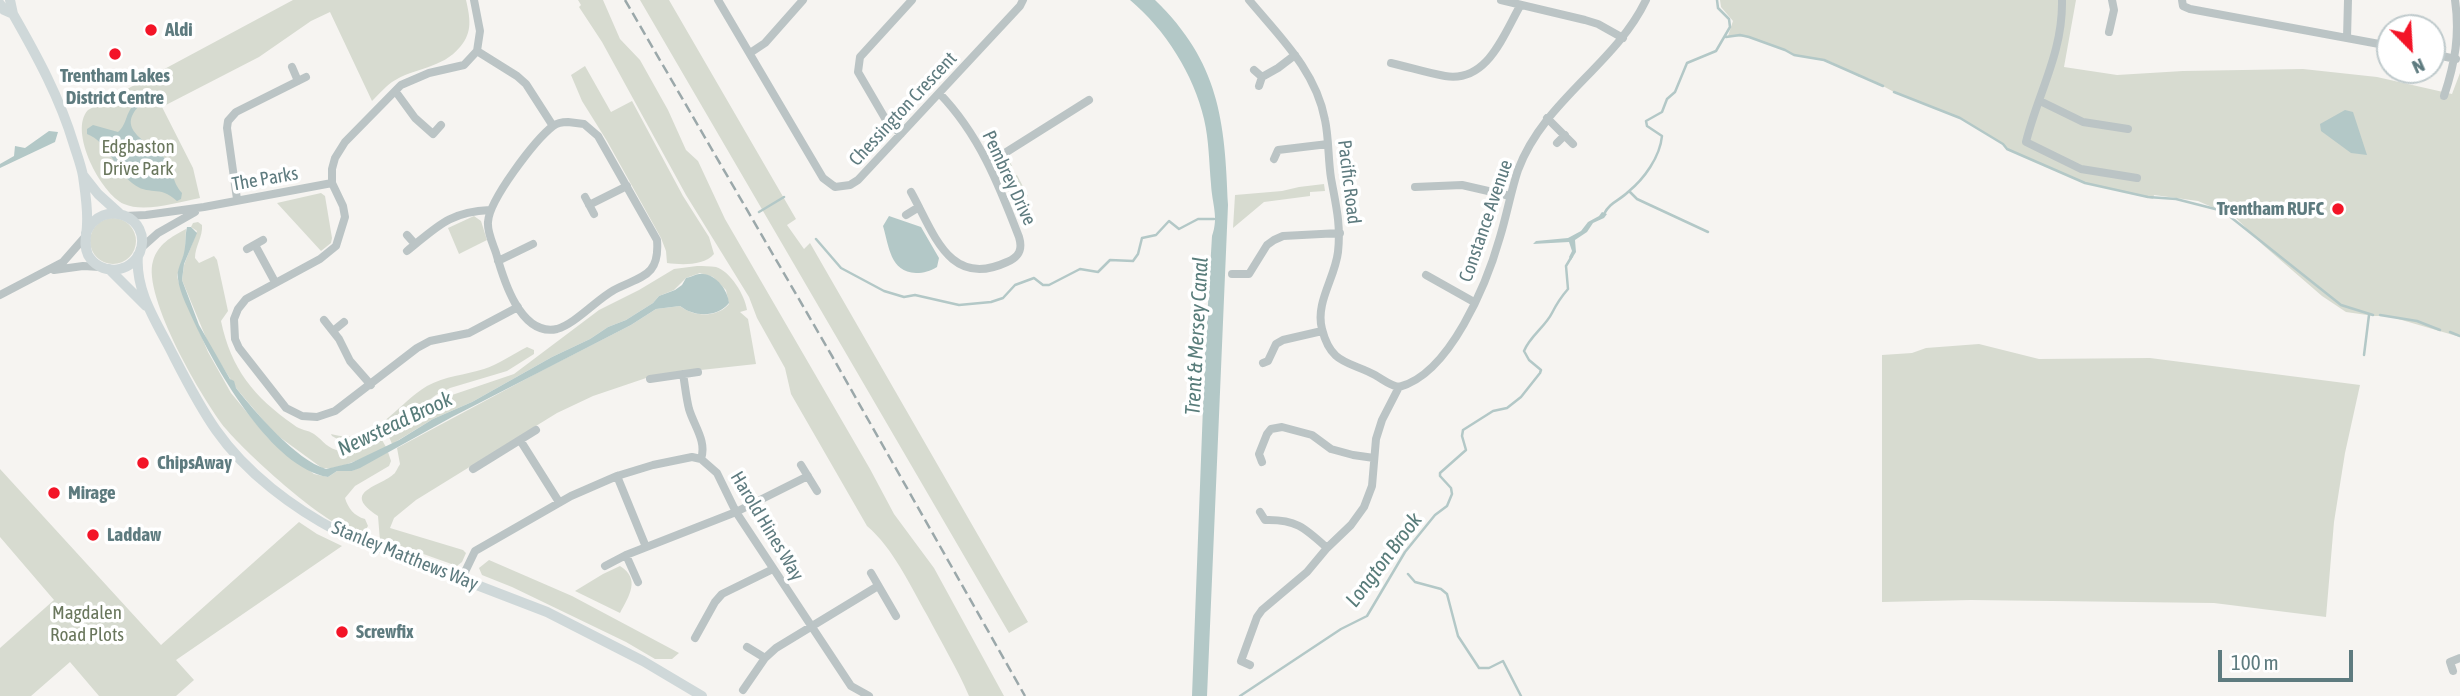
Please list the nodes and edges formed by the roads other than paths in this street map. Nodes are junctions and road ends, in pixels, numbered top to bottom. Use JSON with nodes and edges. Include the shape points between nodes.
{"nodes":[{"id":1,"x":10,"y":0,"type":"edge"},
{"id":2,"x":474,"y":0,"type":"edge"},
{"id":3,"x":719,"y":0,"type":"edge"},
{"id":4,"x":803,"y":0,"type":"edge"},
{"id":5,"x":912,"y":0,"type":"edge"},
{"id":6,"x":1023,"y":0,"type":"edge"},
{"id":7,"x":1250,"y":0,"type":"edge"},
{"id":8,"x":1501,"y":0,"type":"edge"},
{"id":9,"x":1646,"y":0,"type":"edge"},
{"id":10,"x":2062,"y":0,"type":"edge"},
{"id":11,"x":2112,"y":0,"type":"edge"},
{"id":12,"x":2182,"y":0,"type":"edge"},
{"id":13,"x":2348,"y":0,"type":"edge"},
{"id":14,"x":2455,"y":0,"type":"edge"},
{"id":15,"x":0,"y":4,"type":"edge"},
{"id":16,"x":1520,"y":6,"type":"junction"},
{"id":17,"x":2459,"y":11,"type":"edge"},
{"id":18,"x":13,"y":14,"type":"junction"},
{"id":19,"x":2109,"y":32,"type":"dead end"},
{"id":20,"x":1623,"y":38,"type":"junction"},
{"id":21,"x":2347,"y":38,"type":"junction"},
{"id":22,"x":2376,"y":43,"type":"edge"},
{"id":23,"x":477,"y":51,"type":"junction"},
{"id":24,"x":750,"y":53,"type":"junction"},
{"id":25,"x":1295,"y":55,"type":"junction"},
{"id":26,"x":1401,"y":55,"type":"dead end"},
{"id":27,"x":2446,"y":57,"type":"edge"},
{"id":28,"x":2456,"y":59,"type":"junction"},
{"id":29,"x":292,"y":67,"type":"dead end"},
{"id":30,"x":1254,"y":70,"type":"dead end"},
{"id":31,"x":396,"y":92,"type":"junction"},
{"id":32,"x":939,"y":93,"type":"junction"},
{"id":33,"x":2444,"y":96,"type":"dead end"},
{"id":34,"x":1089,"y":100,"type":"dead end"},
{"id":35,"x":2040,"y":101,"type":"junction"},
{"id":36,"x":1547,"y":118,"type":"junction"},
{"id":37,"x":441,"y":125,"type":"dead end"},
{"id":38,"x":553,"y":126,"type":"junction"},
{"id":39,"x":2128,"y":129,"type":"dead end"},
{"id":40,"x":901,"y":134,"type":"junction"},
{"id":41,"x":1565,"y":135,"type":"junction"},
{"id":42,"x":1557,"y":143,"type":"dead end"},
{"id":43,"x":1328,"y":144,"type":"junction"},
{"id":44,"x":1573,"y":144,"type":"dead end"},
{"id":45,"x":1274,"y":159,"type":"dead end"},
{"id":46,"x":989,"y":163,"type":"junction"},
{"id":47,"x":83,"y":175,"type":"junction"},
{"id":48,"x":2137,"y":178,"type":"dead end"},
{"id":49,"x":332,"y":183,"type":"junction"},
{"id":50,"x":1421,"y":183,"type":"dead end"},
{"id":51,"x":626,"y":186,"type":"junction"},
{"id":52,"x":911,"y":192,"type":"dead end"},
{"id":53,"x":1510,"y":196,"type":"junction"},
{"id":54,"x":237,"y":199,"type":"junction"},
{"id":55,"x":204,"y":207,"type":"junction"},
{"id":56,"x":919,"y":207,"type":"junction"},
{"id":57,"x":490,"y":210,"type":"junction"},
{"id":58,"x":594,"y":214,"type":"dead end"},
{"id":59,"x":123,"y":215,"type":"junction"},
{"id":60,"x":906,"y":215,"type":"dead end"},
{"id":61,"x":1340,"y":233,"type":"junction"},
{"id":62,"x":86,"y":235,"type":"junction"},
{"id":63,"x":407,"y":235,"type":"dead end"},
{"id":64,"x":263,"y":240,"type":"dead end"},
{"id":65,"x":415,"y":244,"type":"junction"},
{"id":66,"x":533,"y":244,"type":"dead end"},
{"id":67,"x":407,"y":251,"type":"dead end"},
{"id":68,"x":139,"y":252,"type":"junction"},
{"id":69,"x":498,"y":261,"type":"junction"},
{"id":70,"x":106,"y":268,"type":"junction"},
{"id":71,"x":48,"y":271,"type":"junction"},
{"id":72,"x":1232,"y":274,"type":"dead end"},
{"id":73,"x":1248,"y":274,"type":"junction"},
{"id":74,"x":275,"y":282,"type":"junction"},
{"id":75,"x":1252,"y":284,"type":"dead end"},
{"id":76,"x":1427,"y":289,"type":"dead end"},
{"id":77,"x":0,"y":295,"type":"edge"},
{"id":78,"x":1474,"y":302,"type":"junction"},
{"id":79,"x":517,"y":307,"type":"junction"},
{"id":80,"x":148,"y":308,"type":"junction"},
{"id":81,"x":324,"y":320,"type":"dead end"},
{"id":82,"x":344,"y":323,"type":"dead end"},
{"id":83,"x":333,"y":331,"type":"junction"},
{"id":84,"x":1322,"y":331,"type":"junction"},
{"id":85,"x":1268,"y":363,"type":"dead end"},
{"id":86,"x":698,"y":372,"type":"dead end"},
{"id":87,"x":683,"y":374,"type":"junction"},
{"id":88,"x":650,"y":379,"type":"dead end"},
{"id":89,"x":371,"y":384,"type":"junction"},
{"id":90,"x":1399,"y":387,"type":"junction"},
{"id":91,"x":536,"y":430,"type":"dead end"},
{"id":92,"x":520,"y":440,"type":"junction"},
{"id":93,"x":1258,"y":457,"type":"dead end"},
{"id":94,"x":1374,"y":458,"type":"junction"},
{"id":95,"x":701,"y":459,"type":"junction"},
{"id":96,"x":801,"y":465,"type":"dead end"},
{"id":97,"x":473,"y":469,"type":"dead end"},
{"id":98,"x":617,"y":476,"type":"junction"},
{"id":99,"x":808,"y":477,"type":"junction"},
{"id":100,"x":817,"y":491,"type":"dead end"},
{"id":101,"x":559,"y":502,"type":"junction"},
{"id":102,"x":736,"y":512,"type":"junction"},
{"id":103,"x":1260,"y":529,"type":"dead end"},
{"id":104,"x":646,"y":547,"type":"junction"},
{"id":105,"x":1327,"y":548,"type":"junction"},
{"id":106,"x":625,"y":555,"type":"junction"},
{"id":107,"x":605,"y":566,"type":"dead end"},
{"id":108,"x":773,"y":569,"type":"junction"},
{"id":109,"x":871,"y":573,"type":"dead end"},
{"id":110,"x":462,"y":578,"type":"junction"},
{"id":111,"x":638,"y":582,"type":"dead end"},
{"id":112,"x":878,"y":586,"type":"junction"},
{"id":113,"x":896,"y":616,"type":"dead end"},
{"id":114,"x":811,"y":626,"type":"junction"},
{"id":115,"x":695,"y":638,"type":"dead end"},
{"id":116,"x":747,"y":647,"type":"dead end"},
{"id":117,"x":765,"y":657,"type":"junction"},
{"id":118,"x":2460,"y":658,"type":"edge"},
{"id":119,"x":2450,"y":662,"type":"dead end"},
{"id":120,"x":1250,"y":665,"type":"dead end"},
{"id":121,"x":854,"y":689,"type":"junction"},
{"id":122,"x":743,"y":690,"type":"dead end"},
{"id":123,"x":702,"y":696,"type":"edge"},
{"id":124,"x":846,"y":696,"type":"edge"},
{"id":125,"x":869,"y":696,"type":"edge"}],
"edges":[{"from":1,"to":18,"type":"main road"},
{"from":2,"to":23,"type":"street","via":[[480,31]]},
{"from":3,"to":24,"type":"street","name":"Chessington Crescent"},
{"from":4,"to":24,"type":"street","via":[[765,44]]},
{"from":5,"to":40,"type":"street","via":[[857,65],[886,120]]},
{"from":6,"to":32,"type":"street","name":"Chessington Crescent"},
{"from":7,"to":25,"type":"street","name":"Pacific Road"},
{"from":8,"to":16,"type":"street"},
{"from":9,"to":20,"type":"street","name":"Constance Avenue"},
{"from":10,"to":35,"type":"street","via":[[2057,53]]},
{"from":11,"to":19,"type":"street"},
{"from":12,"to":21,"type":"street","via":[[2190,9]]},
{"from":13,"to":21,"type":"street"},
{"from":14,"to":17,"type":"street"},
{"from":15,"to":18,"type":"main road"},
{"from":16,"to":20,"type":"street","via":[[1598,24]]},
{"from":16,"to":26,"type":"street","via":[[1485,64],[1471,73],[1446,76],[1395,64]]},
{"from":17,"to":28,"type":"street"},
{"from":18,"to":47,"type":"main road","via":[[64,113]]},
{"from":20,"to":36,"type":"street","name":"Constance Avenue"},
{"from":21,"to":22,"type":"street"},
{"from":23,"to":31,"type":"street","via":[[464,65],[414,79]]},
{"from":23,"to":38,"type":"street","via":[[526,84]]},
{"from":24,"to":40,"type":"street","name":"Chessington Crescent","via":[[823,178],[835,187],[858,180]]},
{"from":25,"to":30,"type":"street","via":[[1261,82]]},
{"from":25,"to":43,"type":"street","name":"Pacific Road","via":[[1319,97]]},
{"from":27,"to":28,"type":"street"},
{"from":28,"to":33,"type":"street"},
{"from":29,"to":54,"type":"street","via":[[302,79],[236,112],[228,121]]},
{"from":31,"to":37,"type":"street","via":[[430,138]]},
{"from":31,"to":49,"type":"street","via":[[340,149]]},
{"from":32,"to":40,"type":"street","name":"Chessington Crescent"},
{"from":32,"to":46,"type":"street","name":"Pembrey Drive","via":[[959,114]]},
{"from":34,"to":46,"type":"street"},
{"from":35,"to":39,"type":"street","via":[[2083,122]]},
{"from":35,"to":48,"type":"street","via":[[2026,142],[2081,169]]},
{"from":36,"to":41,"type":"street"},
{"from":36,"to":53,"type":"street","name":"Constance Avenue","via":[[1525,156]]},
{"from":38,"to":51,"type":"street","via":[[584,124],[598,136]]},
{"from":38,"to":57,"type":"street","via":[[528,151]]},
{"from":41,"to":42,"type":"street"},
{"from":41,"to":44,"type":"street"},
{"from":43,"to":45,"type":"street","via":[[1275,147]]},
{"from":43,"to":61,"type":"street","name":"Pacific Road"},
{"from":46,"to":56,"type":"street","name":"Pembrey Drive","via":[[1021,246],[1015,259],[985,270],[967,269],[948,256]]},
{"from":47,"to":59,"type":"main road"},
{"from":47,"to":62,"type":"main road"},
{"from":49,"to":54,"type":"street","name":"The Parks"},
{"from":49,"to":74,"type":"street","via":[[345,216],[336,246]]},
{"from":50,"to":53,"type":"street","via":[[1462,185]]},
{"from":51,"to":58,"type":"street","via":[[587,201]]},
{"from":51,"to":79,"type":"street","via":[[657,240],[658,254],[650,272],[555,329],[532,325]]},
{"from":52,"to":56,"type":"street"},
{"from":53,"to":78,"type":"street","name":"Constance Avenue","via":[[1494,256]]},
{"from":54,"to":55,"type":"street","name":"The Parks"},
{"from":55,"to":59,"type":"street","name":"The Parks"},
{"from":55,"to":68,"type":"street","name":"The Parks","via":[[164,228]]},
{"from":56,"to":60,"type":"street"},
{"from":57,"to":65,"type":"street","via":[[469,211],[443,221]]},
{"from":57,"to":69,"type":"street","via":[[487,224]]},
{"from":59,"to":62,"type":"main road","via":[[102,215]]},
{"from":59,"to":68,"type":"main road","via":[[140,232]]},
{"from":61,"to":73,"type":"street","via":[[1274,240]]},
{"from":61,"to":84,"type":"street","name":"Pacific Road","via":[[1321,307]]},
{"from":62,"to":70,"type":"main road","via":[[89,257]]},
{"from":62,"to":71,"type":"street","via":[[63,262]]},
{"from":63,"to":65,"type":"street"},
{"from":64,"to":74,"type":"street","via":[[251,247]]},
{"from":65,"to":67,"type":"street"},
{"from":66,"to":69,"type":"street"},
{"from":68,"to":70,"type":"main road","via":[[124,268]]},
{"from":68,"to":80,"type":"main road","name":"Stanley Matthews Way","via":[[139,275]]},
{"from":69,"to":79,"type":"street"},
{"from":70,"to":71,"type":"street"},
{"from":70,"to":80,"type":"main road","name":"Stanley Matthews Way"},
{"from":71,"to":77,"type":"street"},
{"from":72,"to":73,"type":"street"},
{"from":73,"to":75,"type":"street"},
{"from":74,"to":89,"type":"street","via":[[246,299],[237,309],[233,328],[243,356],[286,408],[302,416],[325,415]]},
{"from":76,"to":78,"type":"street","via":[[1429,277]]},
{"from":78,"to":90,"type":"street","name":"Constance Avenue","via":[[1432,368]]},
{"from":79,"to":89,"type":"street","via":[[469,333],[430,341]]},
{"from":80,"to":110,"type":"main road","name":"Stanley Matthews Way","via":[[216,430],[258,476],[339,532]]},
{"from":81,"to":83,"type":"street"},
{"from":82,"to":83,"type":"street"},
{"from":83,"to":89,"type":"street","via":[[350,361]]},
{"from":84,"to":85,"type":"street","via":[[1276,344]]},
{"from":84,"to":90,"type":"street","via":[[1345,364]]},
{"from":86,"to":87,"type":"street"},
{"from":87,"to":88,"type":"street"},
{"from":87,"to":95,"type":"street","via":[[690,411],[703,443]]},
{"from":90,"to":94,"type":"street","via":[[1382,419]]},
{"from":91,"to":92,"type":"street"},
{"from":92,"to":97,"type":"street"},
{"from":92,"to":101,"type":"street"},
{"from":93,"to":94,"type":"street","via":[[1269,425],[1294,428],[1331,449]]},
{"from":94,"to":105,"type":"street","via":[[1372,486],[1364,507]]},
{"from":95,"to":98,"type":"street","via":[[675,460]]},
{"from":95,"to":102,"type":"street","name":"Harold Hines Way","via":[[717,474]]},
{"from":96,"to":99,"type":"street"},
{"from":98,"to":101,"type":"street"},
{"from":98,"to":104,"type":"street"},
{"from":99,"to":100,"type":"street"},
{"from":99,"to":102,"type":"street"},
{"from":101,"to":110,"type":"street","via":[[475,551]]},
{"from":102,"to":104,"type":"street"},
{"from":102,"to":108,"type":"street","name":"Harold Hines Way"},
{"from":103,"to":105,"type":"street","via":[[1262,516],[1303,526]]},
{"from":104,"to":106,"type":"street"},
{"from":105,"to":120,"type":"street","via":[[1257,617],[1237,659]]},
{"from":106,"to":107,"type":"street"},
{"from":106,"to":111,"type":"street"},
{"from":108,"to":114,"type":"street","name":"Harold Hines Way"},
{"from":108,"to":115,"type":"street","via":[[722,594]]},
{"from":109,"to":112,"type":"street"},
{"from":110,"to":123,"type":"main road","name":"Stanley Matthews Way","via":[[590,632]]},
{"from":112,"to":113,"type":"street"},
{"from":112,"to":114,"type":"street"},
{"from":114,"to":117,"type":"street"},
{"from":114,"to":121,"type":"street","name":"Harold Hines Way"},
{"from":116,"to":117,"type":"street"},
{"from":117,"to":122,"type":"street"},
{"from":118,"to":119,"type":"street"},
{"from":121,"to":124,"type":"street"},
{"from":121,"to":125,"type":"street"}]}
